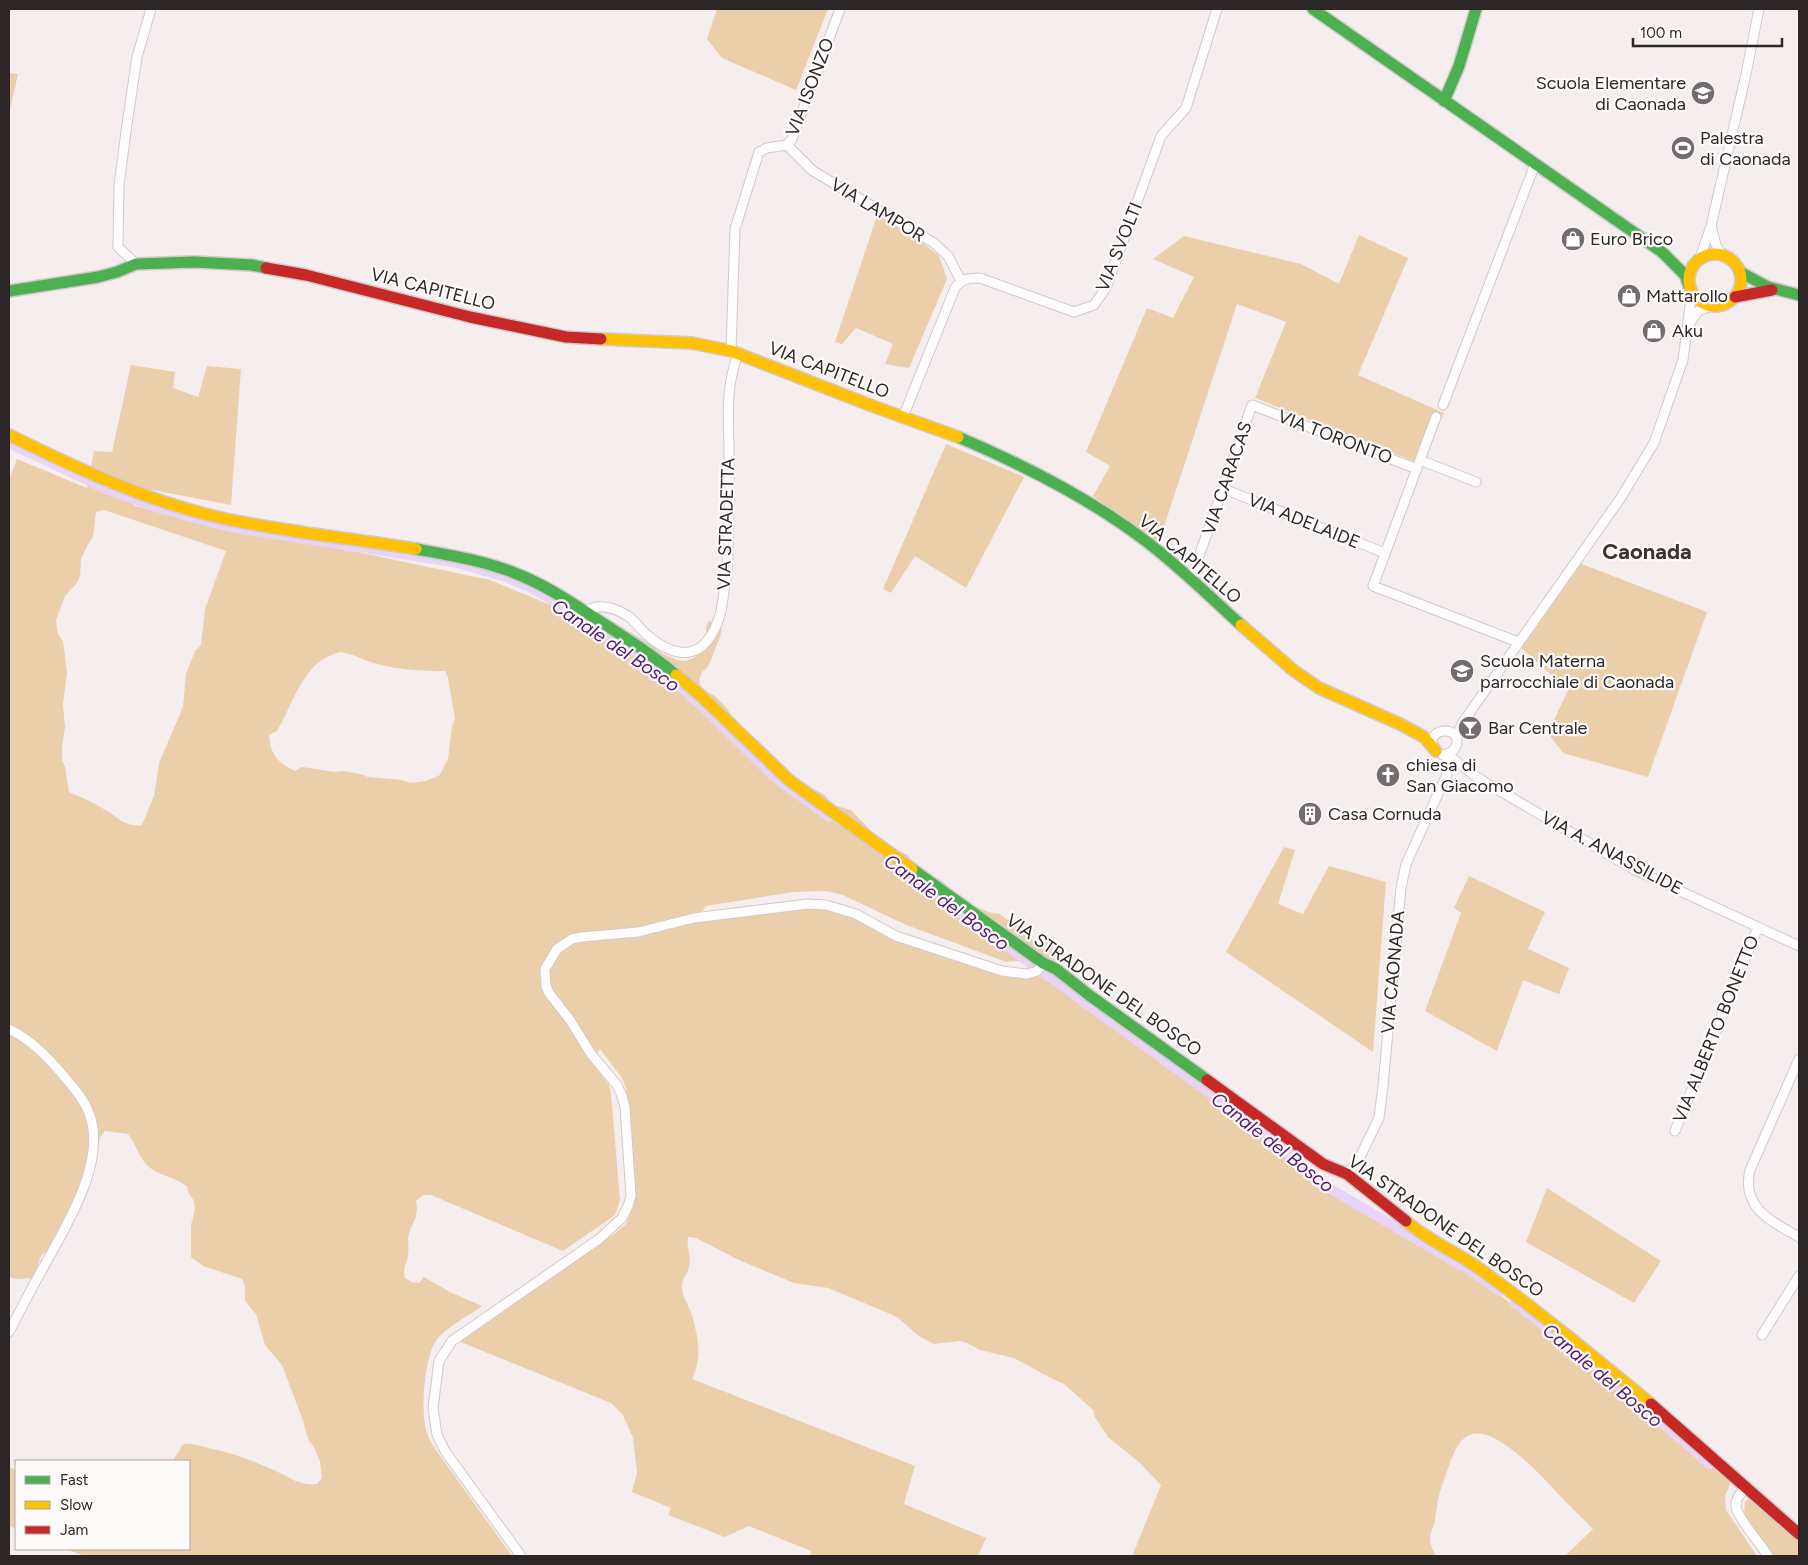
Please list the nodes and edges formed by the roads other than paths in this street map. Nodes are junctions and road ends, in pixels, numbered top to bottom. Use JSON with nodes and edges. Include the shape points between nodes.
{"nodes":[{"id":1,"x":150,"y":9,"type":"edge"},
{"id":2,"x":840,"y":9,"type":"edge"},
{"id":3,"x":1217,"y":9,"type":"edge"},
{"id":4,"x":1313,"y":9,"type":"edge"},
{"id":5,"x":1476,"y":9,"type":"edge"},
{"id":6,"x":1759,"y":9,"type":"edge"},
{"id":7,"x":1444,"y":101,"type":"junction"},
{"id":8,"x":787,"y":145,"type":"junction"},
{"id":9,"x":1535,"y":164,"type":"junction"},
{"id":10,"x":1711,"y":226,"type":"junction"},
{"id":11,"x":1662,"y":252,"type":"junction"},
{"id":12,"x":1722,"y":254,"type":"junction"},
{"id":13,"x":1698,"y":259,"type":"junction"},
{"id":14,"x":136,"y":264,"type":"junction"},
{"id":15,"x":1740,"y":272,"type":"junction"},
{"id":16,"x":961,"y":281,"type":"junction"},
{"id":17,"x":1689,"y":286,"type":"junction"},
{"id":18,"x":1772,"y":290,"type":"junction"},
{"id":19,"x":9,"y":291,"type":"edge"},
{"id":20,"x":1799,"y":295,"type":"edge"},
{"id":21,"x":1734,"y":297,"type":"junction"},
{"id":22,"x":1711,"y":306,"type":"junction"},
{"id":23,"x":1688,"y":325,"type":"junction"},
{"id":24,"x":734,"y":352,"type":"junction"},
{"id":25,"x":1252,"y":405,"type":"joint"},
{"id":26,"x":1443,"y":405,"type":"dead end"},
{"id":27,"x":903,"y":417,"type":"junction"},
{"id":28,"x":1436,"y":417,"type":"dead end"},
{"id":29,"x":9,"y":435,"type":"edge"},
{"id":30,"x":1419,"y":464,"type":"junction"},
{"id":31,"x":1476,"y":482,"type":"dead end"},
{"id":32,"x":1224,"y":489,"type":"junction"},
{"id":33,"x":1385,"y":553,"type":"junction"},
{"id":34,"x":1191,"y":579,"type":"junction"},
{"id":35,"x":585,"y":611,"type":"junction"},
{"id":36,"x":1518,"y":642,"type":"junction"},
{"id":37,"x":1463,"y":722,"type":"junction"},
{"id":38,"x":1447,"y":730,"type":"junction"},
{"id":39,"x":1436,"y":734,"type":"junction"},
{"id":40,"x":1424,"y":737,"type":"junction"},
{"id":41,"x":1456,"y":740,"type":"junction"},
{"id":42,"x":1443,"y":754,"type":"junction"},
{"id":43,"x":1458,"y":763,"type":"junction"},
{"id":44,"x":1758,"y":927,"type":"junction"},
{"id":45,"x":1799,"y":946,"type":"edge"},
{"id":46,"x":1040,"y":966,"type":"junction"},
{"id":47,"x":9,"y":1029,"type":"edge"},
{"id":48,"x":1799,"y":1059,"type":"edge"},
{"id":49,"x":1674,"y":1131,"type":"dead end"},
{"id":50,"x":1347,"y":1174,"type":"junction"},
{"id":51,"x":1799,"y":1237,"type":"edge"},
{"id":52,"x":1799,"y":1276,"type":"edge"},
{"id":53,"x":9,"y":1332,"type":"edge"},
{"id":54,"x":1762,"y":1335,"type":"dead end"},
{"id":55,"x":1743,"y":1491,"type":"junction"},
{"id":56,"x":1799,"y":1534,"type":"edge"},
{"id":57,"x":521,"y":1556,"type":"edge"},
{"id":58,"x":1768,"y":1556,"type":"edge"}],
"edges":[{"from":1,"to":14,"type":"street","via":[[137,57],[119,193],[118,247]]},
{"from":2,"to":8,"type":"street","name":"VIA ISONZO"},
{"from":3,"to":16,"type":"street","name":"VIA SVOLTI","via":[[1186,108],[1161,136],[1106,288],[1094,305],[1074,312],[980,278]]},
{"from":4,"to":7,"type":"street"},
{"from":5,"to":7,"type":"street","via":[[1459,66]]},
{"from":6,"to":10,"type":"street"},
{"from":7,"to":9,"type":"street"},
{"from":8,"to":16,"type":"street","name":"VIA LAMPOR","via":[[813,171],[934,243],[948,256]]},
{"from":8,"to":24,"type":"street","name":"VIA ISONZO","via":[[759,152],[735,229]]},
{"from":9,"to":11,"type":"street"},
{"from":9,"to":26,"type":"street"},
{"from":10,"to":12,"type":"street"},
{"from":10,"to":13,"type":"street"},
{"from":11,"to":13,"type":"street"},
{"from":11,"to":17,"type":"street","via":[[1685,275]]},
{"from":12,"to":13,"type":"street"},
{"from":12,"to":15,"type":"street","via":[[1732,260]]},
{"from":13,"to":17,"type":"street","via":[[1690,270]]},
{"from":14,"to":19,"type":"street","name":"VIA CAPITELLO","via":[[98,277]]},
{"from":14,"to":24,"type":"street","name":"VIA CAPITELLO","via":[[200,262],[252,265],[566,337],[692,343]]},
{"from":15,"to":18,"type":"street"},
{"from":15,"to":21,"type":"street","via":[[1741,282]]},
{"from":16,"to":27,"type":"street","via":[[955,288]]},
{"from":17,"to":22,"type":"street","via":[[1698,300]]},
{"from":17,"to":23,"type":"street"},
{"from":18,"to":20,"type":"street"},
{"from":18,"to":21,"type":"street"},
{"from":21,"to":22,"type":"street","via":[[1726,304]]},
{"from":22,"to":23,"type":"street","via":[[1698,311]]},
{"from":23,"to":36,"type":"street","via":[[1683,360],[1654,443],[1620,499]]},
{"from":24,"to":27,"type":"street","name":"VIA CAPITELLO"},
{"from":24,"to":35,"type":"street","name":"VIA STRADETTA","via":[[728,403],[730,504],[727,574],[720,617],[714,632],[701,649],[674,651],[646,634],[629,617],[605,606]]},
{"from":25,"to":30,"type":"street","name":"VIA TORONTO"},
{"from":25,"to":32,"type":"street","name":"VIA CARACAS"},
{"from":27,"to":34,"type":"street","name":"VIA CAPITELLO","via":[[1010,459],[1067,490],[1106,513]]},
{"from":28,"to":30,"type":"street"},
{"from":29,"to":35,"type":"street","name":"VIA STRADONE DEL BOSCO","via":[[97,476],[162,501],[246,523],[470,558],[535,582]]},
{"from":30,"to":31,"type":"street","name":"VIA TORONTO"},
{"from":30,"to":33,"type":"street"},
{"from":32,"to":33,"type":"street","name":"VIA ADELAIDE"},
{"from":32,"to":34,"type":"street","name":"VIA CARACAS"},
{"from":33,"to":36,"type":"street","via":[[1373,586]]},
{"from":34,"to":40,"type":"street","name":"VIA CAPITELLO","via":[[1268,649],[1319,688]]},
{"from":35,"to":46,"type":"street","name":"VIA STRADONE DEL BOSCO","via":[[678,676],[804,792]]},
{"from":36,"to":37,"type":"street"},
{"from":37,"to":38,"type":"street"},
{"from":37,"to":41,"type":"street"},
{"from":38,"to":39,"type":"street"},
{"from":38,"to":41,"type":"street"},
{"from":39,"to":40,"type":"street"},
{"from":39,"to":42,"type":"street","name":"VIA CAONADA","via":[[1433,746]]},
{"from":40,"to":42,"type":"street","name":"VIA CAPITELLO"},
{"from":41,"to":42,"type":"street","via":[[1452,752]]},
{"from":41,"to":43,"type":"street"},
{"from":42,"to":43,"type":"street","name":"VIA A. ANASSILIDE"},
{"from":42,"to":50,"type":"street","name":"VIA CAONADA","via":[[1446,774],[1406,864],[1401,888],[1378,1118],[1358,1161]]},
{"from":43,"to":44,"type":"street","name":"VIA A. ANASSILIDE","via":[[1635,870]]},
{"from":44,"to":45,"type":"street","name":"VIA A. ANASSILIDE"},
{"from":44,"to":49,"type":"street","name":"VIA ALBERTO BONETTO"},
{"from":46,"to":50,"type":"street","name":"VIA STRADONE DEL BOSCO","via":[[1056,969],[1323,1164]]},
{"from":46,"to":57,"type":"street","via":[[1027,974],[1002,971],[896,936],[840,909],[808,904],[694,918],[638,932],[577,938],[557,949],[545,969],[546,986],[622,1096],[631,1196],[622,1218],[594,1243],[452,1341],[439,1361],[433,1408],[437,1436],[445,1451]]},
{"from":47,"to":53,"type":"street","via":[[36,1046],[53,1063],[89,1112],[93,1128],[92,1151],[81,1196]]},
{"from":48,"to":51,"type":"street","via":[[1750,1170],[1747,1188],[1751,1199],[1767,1218]]},
{"from":50,"to":55,"type":"street","name":"VIA STRADONE DEL BOSCO","via":[[1416,1230],[1475,1266],[1555,1325],[1654,1406]]},
{"from":52,"to":54,"type":"street"},
{"from":55,"to":56,"type":"street","name":"VIA STRADONE DEL BOSCO"},
{"from":55,"to":58,"type":"street","via":[[1736,1506],[1738,1512]]}]}
